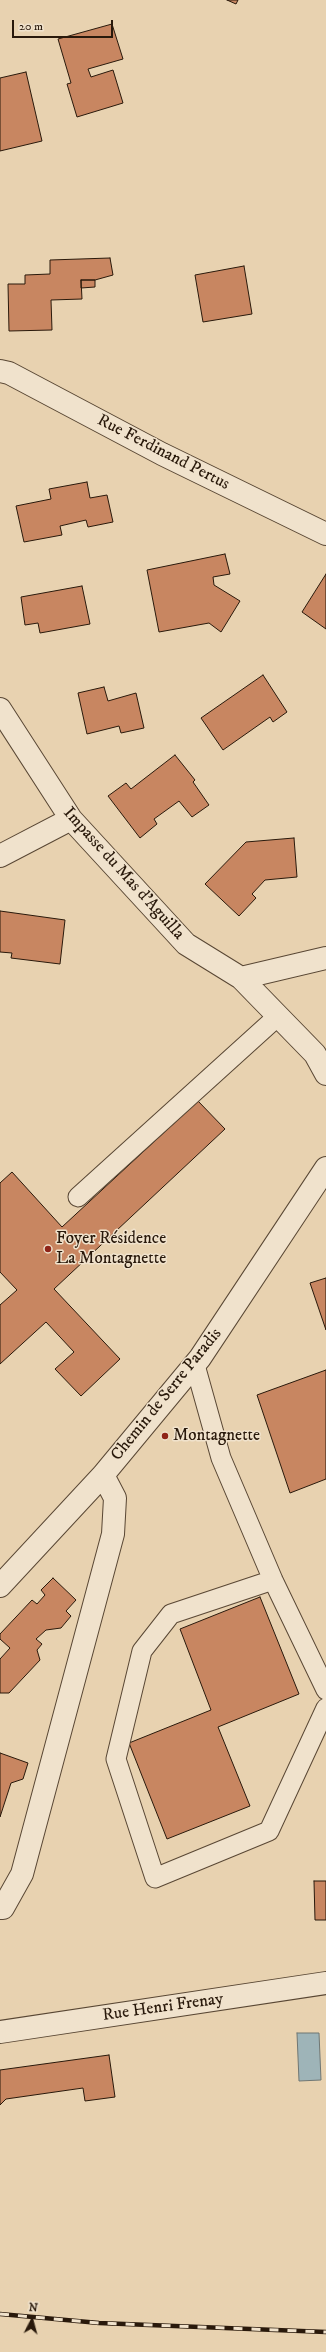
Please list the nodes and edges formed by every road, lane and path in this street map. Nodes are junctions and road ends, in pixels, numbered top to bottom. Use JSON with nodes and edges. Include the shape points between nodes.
{"nodes":[{"id":1,"x":0,"y":371,"type":"edge"},
{"id":2,"x":326,"y":534,"type":"edge"},
{"id":3,"x":0,"y":709,"type":"edge"},
{"id":4,"x":71,"y":819,"type":"junction"},
{"id":5,"x":0,"y":856,"type":"edge"},
{"id":6,"x":326,"y":958,"type":"edge"},
{"id":7,"x":241,"y":978,"type":"junction"},
{"id":8,"x":278,"y":1016,"type":"junction"},
{"id":9,"x":326,"y":1074,"type":"edge"},
{"id":10,"x":326,"y":1168,"type":"edge"},
{"id":11,"x":78,"y":1197,"type":"dead end"},
{"id":12,"x":195,"y":1364,"type":"junction"},
{"id":13,"x":103,"y":1475,"type":"junction"},
{"id":14,"x":273,"y":1580,"type":"junction"},
{"id":15,"x":0,"y":1586,"type":"edge"},
{"id":16,"x":326,"y":1690,"type":"edge"},
{"id":17,"x":326,"y":1708,"type":"edge"},
{"id":18,"x":0,"y":1908,"type":"edge"},
{"id":19,"x":326,"y":1983,"type":"edge"},
{"id":20,"x":0,"y":2032,"type":"edge"}],
"edges":[{"from":1,"to":2,"type":"street","name":"Rue Ferdinand Pertus","via":[[10,373],[162,454]]},
{"from":3,"to":4,"type":"street","name":"Impasse du Mas d'Aguilla"},
{"from":4,"to":5,"type":"street"},
{"from":4,"to":7,"type":"street","name":"Impasse du Mas d'Aguilla","via":[[186,944]]},
{"from":6,"to":7,"type":"street"},
{"from":7,"to":8,"type":"street"},
{"from":8,"to":9,"type":"street","via":[[315,1054]]},
{"from":8,"to":11,"type":"lane"},
{"from":10,"to":12,"type":"street","name":"Chemin de Serre Paradis"},
{"from":12,"to":13,"type":"street","name":"Chemin de Serre Paradis"},
{"from":12,"to":14,"type":"lane","via":[[221,1458]]},
{"from":13,"to":15,"type":"street","name":"Chemin de Serre Paradis"},
{"from":13,"to":18,"type":"street","via":[[115,1498],[113,1534],[22,1874],[3,1908]]},
{"from":14,"to":16,"type":"lane"},
{"from":14,"to":17,"type":"lane","via":[[171,1614],[142,1652],[116,1758],[155,1878],[269,1831]]},
{"from":19,"to":20,"type":"street","name":"Rue Henri Frenay"}]}
